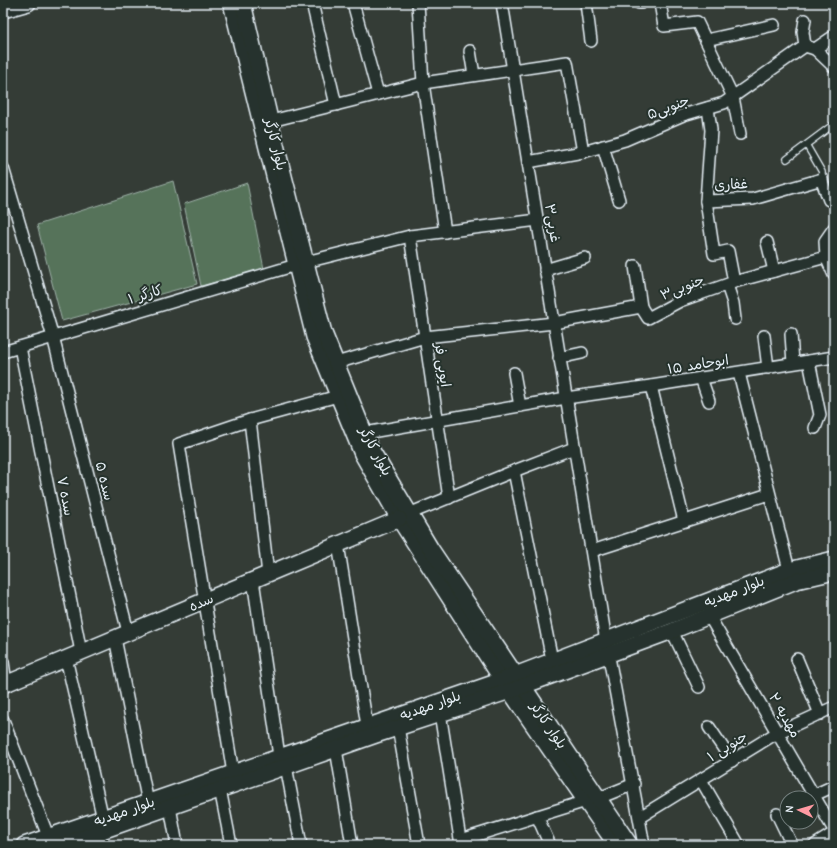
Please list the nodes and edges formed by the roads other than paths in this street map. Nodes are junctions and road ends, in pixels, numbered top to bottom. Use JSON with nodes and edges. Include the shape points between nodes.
{"nodes":[{"id":1,"x":28,"y":3,"type":"edge"},
{"id":2,"x":231,"y":3,"type":"edge"},
{"id":3,"x":243,"y":3,"type":"edge"},
{"id":4,"x":312,"y":3,"type":"edge"},
{"id":5,"x":354,"y":3,"type":"edge"},
{"id":6,"x":418,"y":3,"type":"edge"},
{"id":7,"x":502,"y":3,"type":"edge"},
{"id":8,"x":586,"y":3,"type":"edge"},
{"id":9,"x":660,"y":3,"type":"edge"},
{"id":10,"x":3,"y":10,"type":"edge"},
{"id":11,"x":805,"y":20,"type":"dead end"},
{"id":12,"x":774,"y":25,"type":"dead end"},
{"id":13,"x":834,"y":36,"type":"edge"},
{"id":14,"x":706,"y":40,"type":"junction"},
{"id":15,"x":590,"y":41,"type":"dead end"},
{"id":16,"x":810,"y":47,"type":"junction"},
{"id":17,"x":470,"y":51,"type":"dead end"},
{"id":18,"x":834,"y":67,"type":"edge"},
{"id":19,"x":513,"y":69,"type":"junction"},
{"id":20,"x":474,"y":75,"type":"junction"},
{"id":21,"x":423,"y":83,"type":"junction"},
{"id":22,"x":378,"y":94,"type":"junction"},
{"id":23,"x":733,"y":97,"type":"junction"},
{"id":24,"x":336,"y":105,"type":"junction"},
{"id":25,"x":708,"y":108,"type":"junction"},
{"id":26,"x":271,"y":121,"type":"junction"},
{"id":27,"x":834,"y":124,"type":"edge"},
{"id":28,"x":740,"y":134,"type":"dead end"},
{"id":29,"x":603,"y":146,"type":"junction"},
{"id":30,"x":807,"y":146,"type":"junction"},
{"id":31,"x":583,"y":152,"type":"junction"},
{"id":32,"x":787,"y":159,"type":"dead end"},
{"id":33,"x":528,"y":162,"type":"junction"},
{"id":34,"x":3,"y":168,"type":"edge"},
{"id":35,"x":822,"y":179,"type":"junction"},
{"id":36,"x":834,"y":198,"type":"edge"},
{"id":37,"x":619,"y":200,"type":"dead end"},
{"id":38,"x":706,"y":201,"type":"junction"},
{"id":39,"x":538,"y":220,"type":"junction"},
{"id":40,"x":834,"y":228,"type":"edge"},
{"id":41,"x":445,"y":232,"type":"junction"},
{"id":42,"x":410,"y":236,"type":"junction"},
{"id":43,"x":767,"y":242,"type":"dead end"},
{"id":44,"x":826,"y":256,"type":"junction"},
{"id":45,"x":585,"y":258,"type":"dead end"},
{"id":46,"x":301,"y":264,"type":"junction"},
{"id":47,"x":635,"y":266,"type":"dead end"},
{"id":48,"x":545,"y":270,"type":"junction"},
{"id":49,"x":774,"y":271,"type":"junction"},
{"id":50,"x":834,"y":275,"type":"edge"},
{"id":51,"x":731,"y":284,"type":"junction"},
{"id":52,"x":641,"y":307,"type":"junction"},
{"id":53,"x":734,"y":319,"type":"dead end"},
{"id":54,"x":554,"y":323,"type":"junction"},
{"id":55,"x":791,"y":334,"type":"dead end"},
{"id":56,"x":764,"y":336,"type":"dead end"},
{"id":57,"x":53,"y":337,"type":"junction"},
{"id":58,"x":424,"y":338,"type":"junction"},
{"id":59,"x":20,"y":346,"type":"junction"},
{"id":60,"x":3,"y":352,"type":"edge"},
{"id":61,"x":582,"y":353,"type":"dead end"},
{"id":62,"x":834,"y":357,"type":"edge"},
{"id":63,"x":560,"y":358,"type":"junction"},
{"id":64,"x":809,"y":361,"type":"junction"},
{"id":65,"x":336,"y":363,"type":"junction"},
{"id":66,"x":793,"y":364,"type":"junction"},
{"id":67,"x":768,"y":368,"type":"junction"},
{"id":68,"x":514,"y":373,"type":"dead end"},
{"id":69,"x":739,"y":373,"type":"junction"},
{"id":70,"x":701,"y":378,"type":"junction"},
{"id":71,"x":651,"y":386,"type":"junction"},
{"id":72,"x":338,"y":396,"type":"junction"},
{"id":73,"x":566,"y":398,"type":"junction"},
{"id":74,"x":709,"y":401,"type":"dead end"},
{"id":75,"x":520,"y":406,"type":"junction"},
{"id":76,"x":250,"y":420,"type":"junction"},
{"id":77,"x":436,"y":420,"type":"junction"},
{"id":78,"x":815,"y":428,"type":"dead end"},
{"id":79,"x":365,"y":433,"type":"junction"},
{"id":80,"x":574,"y":448,"type":"junction"},
{"id":81,"x":514,"y":470,"type":"junction"},
{"id":82,"x":769,"y":494,"type":"junction"},
{"id":83,"x":449,"y":498,"type":"junction"},
{"id":84,"x":405,"y":516,"type":"junction"},
{"id":85,"x":684,"y":522,"type":"junction"},
{"id":86,"x":338,"y":544,"type":"junction"},
{"id":87,"x":592,"y":551,"type":"junction"},
{"id":88,"x":834,"y":559,"type":"edge"},
{"id":89,"x":789,"y":570,"type":"junction"},
{"id":90,"x":834,"y":572,"type":"edge"},
{"id":91,"x":268,"y":574,"type":"junction"},
{"id":92,"x":253,"y":580,"type":"junction"},
{"id":93,"x":204,"y":601,"type":"junction"},
{"id":94,"x":709,"y":616,"type":"junction"},
{"id":95,"x":672,"y":631,"type":"junction"},
{"id":96,"x":122,"y":635,"type":"junction"},
{"id":97,"x":608,"y":648,"type":"junction"},
{"id":98,"x":81,"y":652,"type":"junction"},
{"id":99,"x":66,"y":658,"type":"junction"},
{"id":100,"x":797,"y":659,"type":"dead end"},
{"id":101,"x":552,"y":660,"type":"junction"},
{"id":102,"x":3,"y":662,"type":"edge"},
{"id":103,"x":512,"y":683,"type":"junction"},
{"id":104,"x":5,"y":684,"type":"edge"},
{"id":105,"x":699,"y":687,"type":"dead end"},
{"id":106,"x":834,"y":707,"type":"edge"},
{"id":107,"x":440,"y":713,"type":"junction"},
{"id":108,"x":419,"y":714,"type":"junction"},
{"id":109,"x":820,"y":714,"type":"junction"},
{"id":110,"x":3,"y":720,"type":"edge"},
{"id":111,"x":367,"y":726,"type":"junction"},
{"id":112,"x":398,"y":727,"type":"junction"},
{"id":113,"x":709,"y":727,"type":"dead end"},
{"id":114,"x":778,"y":733,"type":"junction"},
{"id":115,"x":336,"y":749,"type":"junction"},
{"id":116,"x":283,"y":761,"type":"junction"},
{"id":117,"x":732,"y":761,"type":"junction"},
{"id":118,"x":232,"y":773,"type":"junction"},
{"id":119,"x":701,"y":780,"type":"junction"},
{"id":120,"x":634,"y":784,"type":"junction"},
{"id":121,"x":834,"y":786,"type":"edge"},
{"id":122,"x":220,"y":789,"type":"junction"},
{"id":123,"x":811,"y":790,"type":"edge"},
{"id":124,"x":819,"y":794,"type":"edge"},
{"id":125,"x":592,"y":800,"type":"junction"},
{"id":126,"x":148,"y":803,"type":"junction"},
{"id":127,"x":819,"y":805,"type":"edge"},
{"id":128,"x":170,"y":807,"type":"junction"},
{"id":129,"x":777,"y":814,"type":"dead end"},
{"id":130,"x":537,"y":816,"type":"junction"},
{"id":131,"x":640,"y":817,"type":"junction"},
{"id":132,"x":834,"y":831,"type":"edge"},
{"id":133,"x":101,"y":832,"type":"edge"},
{"id":134,"x":48,"y":836,"type":"junction"},
{"id":135,"x":461,"y":843,"type":"edge"},
{"id":136,"x":24,"y":845,"type":"edge"},
{"id":137,"x":62,"y":845,"type":"edge"},
{"id":138,"x":177,"y":845,"type":"edge"},
{"id":139,"x":231,"y":845,"type":"edge"},
{"id":140,"x":301,"y":845,"type":"edge"},
{"id":141,"x":352,"y":845,"type":"edge"},
{"id":142,"x":419,"y":845,"type":"edge"},
{"id":143,"x":550,"y":845,"type":"edge"},
{"id":144,"x":616,"y":845,"type":"edge"},
{"id":145,"x":630,"y":845,"type":"edge"},
{"id":146,"x":644,"y":845,"type":"edge"},
{"id":147,"x":739,"y":845,"type":"edge"},
{"id":148,"x":792,"y":845,"type":"edge"},
{"id":149,"x":815,"y":845,"type":"edge"}],
"edges":[{"from":1,"to":10,"type":"main road"},
{"from":2,"to":46,"type":"main road","name":"بلوار کارگر"},
{"from":3,"to":26,"type":"main road","name":"بلوار کارگر"},
{"from":4,"to":24,"type":"street"},
{"from":5,"to":22,"type":"street"},
{"from":6,"to":21,"type":"street"},
{"from":7,"to":19,"type":"street","name":"غربی۳"},
{"from":8,"to":15,"type":"street"},
{"from":9,"to":14,"type":"street","via":[[664,26],[697,22]]},
{"from":11,"to":16,"type":"street","via":[[803,32]]},
{"from":12,"to":14,"type":"street"},
{"from":13,"to":16,"type":"street","name":"جنوبی۵"},
{"from":14,"to":23,"type":"street"},
{"from":16,"to":18,"type":"street"},
{"from":16,"to":23,"type":"street","name":"جنوبی۵"},
{"from":17,"to":20,"type":"street"},
{"from":19,"to":20,"type":"street"},
{"from":19,"to":31,"type":"street","via":[[567,62]]},
{"from":19,"to":33,"type":"street","name":"غربی۳"},
{"from":20,"to":21,"type":"street"},
{"from":21,"to":22,"type":"street"},
{"from":21,"to":41,"type":"street"},
{"from":22,"to":24,"type":"street"},
{"from":23,"to":25,"type":"street","name":"جنوبی۵"},
{"from":23,"to":28,"type":"street"},
{"from":24,"to":26,"type":"street"},
{"from":25,"to":29,"type":"street","name":"جنوبی۵"},
{"from":25,"to":38,"type":"street","name":"غفاری","via":[[711,130]]},
{"from":26,"to":46,"type":"main road","name":"بلوار کارگر"},
{"from":27,"to":30,"type":"lane"},
{"from":29,"to":31,"type":"street","name":"جنوبی۵"},
{"from":29,"to":37,"type":"street"},
{"from":30,"to":32,"type":"lane"},
{"from":30,"to":35,"type":"lane","via":[[822,172]]},
{"from":31,"to":33,"type":"street","name":"جنوبی۵"},
{"from":33,"to":39,"type":"street","name":"غربی۳"},
{"from":34,"to":57,"type":"street","name":"سده ۵"},
{"from":35,"to":36,"type":"street","via":[[829,200]]},
{"from":35,"to":38,"type":"street","name":"غفاری","via":[[753,199]]},
{"from":38,"to":51,"type":"street","via":[[714,254],[728,251]]},
{"from":39,"to":41,"type":"street","name":"کارگر ۱"},
{"from":39,"to":48,"type":"street","name":"غربی۳"},
{"from":40,"to":44,"type":"street","via":[[825,241]]},
{"from":41,"to":42,"type":"street","name":"کارگر ۱"},
{"from":42,"to":46,"type":"street","name":"کارگر ۱"},
{"from":42,"to":58,"type":"street","name":"ایوبی فر"},
{"from":43,"to":49,"type":"street"},
{"from":44,"to":49,"type":"street","name":"جنوبی۳"},
{"from":44,"to":50,"type":"street"},
{"from":45,"to":48,"type":"street"},
{"from":46,"to":57,"type":"street","name":"کارگر ۱"},
{"from":46,"to":65,"type":"main road","name":"بلوار کارگر"},
{"from":46,"to":72,"type":"main road","name":"بلوار کارگر","via":[[314,337]]},
{"from":47,"to":52,"type":"street"},
{"from":48,"to":54,"type":"street","name":"غربی۳"},
{"from":49,"to":51,"type":"street","name":"جنوبی۳"},
{"from":51,"to":52,"type":"street","name":"جنوبی۳","via":[[680,301],[648,318]]},
{"from":51,"to":53,"type":"street"},
{"from":52,"to":54,"type":"street"},
{"from":54,"to":58,"type":"street"},
{"from":54,"to":63,"type":"street","name":"غربی۳"},
{"from":55,"to":66,"type":"street"},
{"from":56,"to":67,"type":"street"},
{"from":57,"to":59,"type":"street","name":"کارگر ۱"},
{"from":57,"to":96,"type":"street","name":"سده ۵"},
{"from":58,"to":65,"type":"street"},
{"from":58,"to":77,"type":"street","name":"ایوبی فر"},
{"from":59,"to":60,"type":"street","name":"کارگر ۱"},
{"from":59,"to":98,"type":"street","name":"سده ۷"},
{"from":61,"to":63,"type":"street"},
{"from":62,"to":64,"type":"street","name":"ابوحامد ۱۵"},
{"from":63,"to":73,"type":"street","name":"غربی۳"},
{"from":64,"to":66,"type":"street","name":"ابوحامد ۱۵"},
{"from":64,"to":78,"type":"street","via":[[820,415]]},
{"from":65,"to":79,"type":"main road","name":"بلوار کارگر"},
{"from":66,"to":67,"type":"street","name":"ابوحامد ۱۵"},
{"from":67,"to":69,"type":"street","name":"ابوحامد ۱۵"},
{"from":68,"to":75,"type":"street"},
{"from":69,"to":70,"type":"street","name":"ابوحامد ۱۵"},
{"from":69,"to":82,"type":"street"},
{"from":70,"to":71,"type":"street","name":"ابوحامد ۱۵"},
{"from":70,"to":74,"type":"street"},
{"from":71,"to":73,"type":"street","name":"ابوحامد ۱۵"},
{"from":71,"to":85,"type":"street"},
{"from":72,"to":76,"type":"street"},
{"from":72,"to":84,"type":"main road","name":"بلوار کارگر","via":[[362,454]]},
{"from":73,"to":75,"type":"street","name":"ابوحامد ۱۵"},
{"from":73,"to":80,"type":"street","name":"غربی۳"},
{"from":75,"to":77,"type":"street","name":"ابوحامد ۱۵"},
{"from":76,"to":91,"type":"street"},
{"from":76,"to":93,"type":"street","via":[[179,444]]},
{"from":77,"to":79,"type":"street","name":"ابوحامد ۱۵"},
{"from":77,"to":83,"type":"street","name":"ایوبی فر"},
{"from":79,"to":84,"type":"main road","name":"بلوار کارگر"},
{"from":80,"to":81,"type":"street"},
{"from":80,"to":87,"type":"street","name":"غربی۳"},
{"from":81,"to":83,"type":"street"},
{"from":81,"to":101,"type":"street"},
{"from":82,"to":85,"type":"street"},
{"from":82,"to":89,"type":"street"},
{"from":83,"to":84,"type":"street"},
{"from":84,"to":86,"type":"main road","name":"سده"},
{"from":84,"to":103,"type":"main road","name":"بلوار کارگر"},
{"from":85,"to":87,"type":"street"},
{"from":86,"to":91,"type":"main road","name":"سده"},
{"from":86,"to":111,"type":"street"},
{"from":87,"to":97,"type":"street","name":"غربی۳"},
{"from":88,"to":89,"type":"main road","name":"بلوار مهدیه"},
{"from":89,"to":97,"type":"main road","name":"بلوار مهدیه"},
{"from":90,"to":94,"type":"main road","name":"بلوار مهدیه","via":[[796,581]]},
{"from":91,"to":92,"type":"main road","name":"سده"},
{"from":92,"to":93,"type":"main road","name":"سده"},
{"from":92,"to":116,"type":"street"},
{"from":93,"to":96,"type":"main road","name":"سده"},
{"from":93,"to":118,"type":"street"},
{"from":94,"to":95,"type":"main road","name":"بلوار مهدیه"},
{"from":94,"to":114,"type":"street","name":"مهدیه ۲"},
{"from":95,"to":97,"type":"main road","name":"بلوار مهدیه"},
{"from":95,"to":105,"type":"street"},
{"from":96,"to":98,"type":"main road","name":"سده"},
{"from":96,"to":126,"type":"street","name":"سده ۵"},
{"from":97,"to":101,"type":"main road","name":"بلوار مهدیه"},
{"from":97,"to":103,"type":"main road","name":"بلوار مهدیه"},
{"from":97,"to":120,"type":"street","name":"غربی۳"},
{"from":98,"to":99,"type":"main road","name":"سده"},
{"from":99,"to":104,"type":"main road","name":"سده"},
{"from":99,"to":133,"type":"street"},
{"from":100,"to":109,"type":"street"},
{"from":101,"to":103,"type":"main road","name":"بلوار مهدیه"},
{"from":102,"to":104,"type":"street"},
{"from":103,"to":107,"type":"main road","name":"بلوار مهدیه"},
{"from":103,"to":108,"type":"main road","name":"بلوار مهدیه"},
{"from":103,"to":125,"type":"main road","name":"بلوار کارگر"},
{"from":106,"to":109,"type":"street","name":"۱ جنوبی"},
{"from":107,"to":108,"type":"main road","name":"بلوار مهدیه"},
{"from":107,"to":135,"type":"street"},
{"from":108,"to":111,"type":"main road","name":"بلوار مهدیه"},
{"from":108,"to":112,"type":"main road","name":"بلوار مهدیه"},
{"from":109,"to":114,"type":"street","name":"۱ جنوبی"},
{"from":110,"to":134,"type":"street"},
{"from":111,"to":116,"type":"main road","name":"بلوار مهدیه"},
{"from":112,"to":115,"type":"main road","name":"بلوار مهدیه"},
{"from":112,"to":142,"type":"street"},
{"from":113,"to":117,"type":"street"},
{"from":114,"to":117,"type":"street","name":"۱ جنوبی"},
{"from":114,"to":123,"type":"street","name":"مهدیه ۲"},
{"from":115,"to":116,"type":"main road","name":"بلوار مهدیه"},
{"from":115,"to":141,"type":"street"},
{"from":116,"to":118,"type":"main road","name":"بلوار مهدیه"},
{"from":116,"to":122,"type":"main road","name":"بلوار مهدیه"},
{"from":116,"to":140,"type":"street"},
{"from":117,"to":119,"type":"street","name":"۱ جنوبی"},
{"from":118,"to":126,"type":"main road","name":"بلوار مهدیه"},
{"from":119,"to":131,"type":"street","name":"۱ جنوبی"},
{"from":119,"to":147,"type":"street"},
{"from":120,"to":125,"type":"street"},
{"from":120,"to":131,"type":"street","name":"غربی۳"},
{"from":121,"to":124,"type":"street"},
{"from":122,"to":128,"type":"main road","name":"بلوار مهدیه"},
{"from":122,"to":139,"type":"street"},
{"from":125,"to":130,"type":"street"},
{"from":125,"to":144,"type":"main road","name":"بلوار کارگر"},
{"from":125,"to":145,"type":"main road","name":"بلوار کارگر"},
{"from":126,"to":133,"type":"main road","name":"بلوار مهدیه"},
{"from":127,"to":132,"type":"street","name":"مهدیه ۲"},
{"from":128,"to":133,"type":"main road","name":"بلوار مهدیه"},
{"from":128,"to":138,"type":"street"},
{"from":129,"to":148,"type":"street"},
{"from":130,"to":135,"type":"street"},
{"from":130,"to":143,"type":"street"},
{"from":131,"to":146,"type":"street","name":"غربی۳"},
{"from":132,"to":149,"type":"street"},
{"from":133,"to":134,"type":"main road","name":"بلوار مهدیه"},
{"from":133,"to":137,"type":"main road","name":"بلوار مهدیه"},
{"from":134,"to":136,"type":"main road","name":"بلوار مهدیه"}]}
